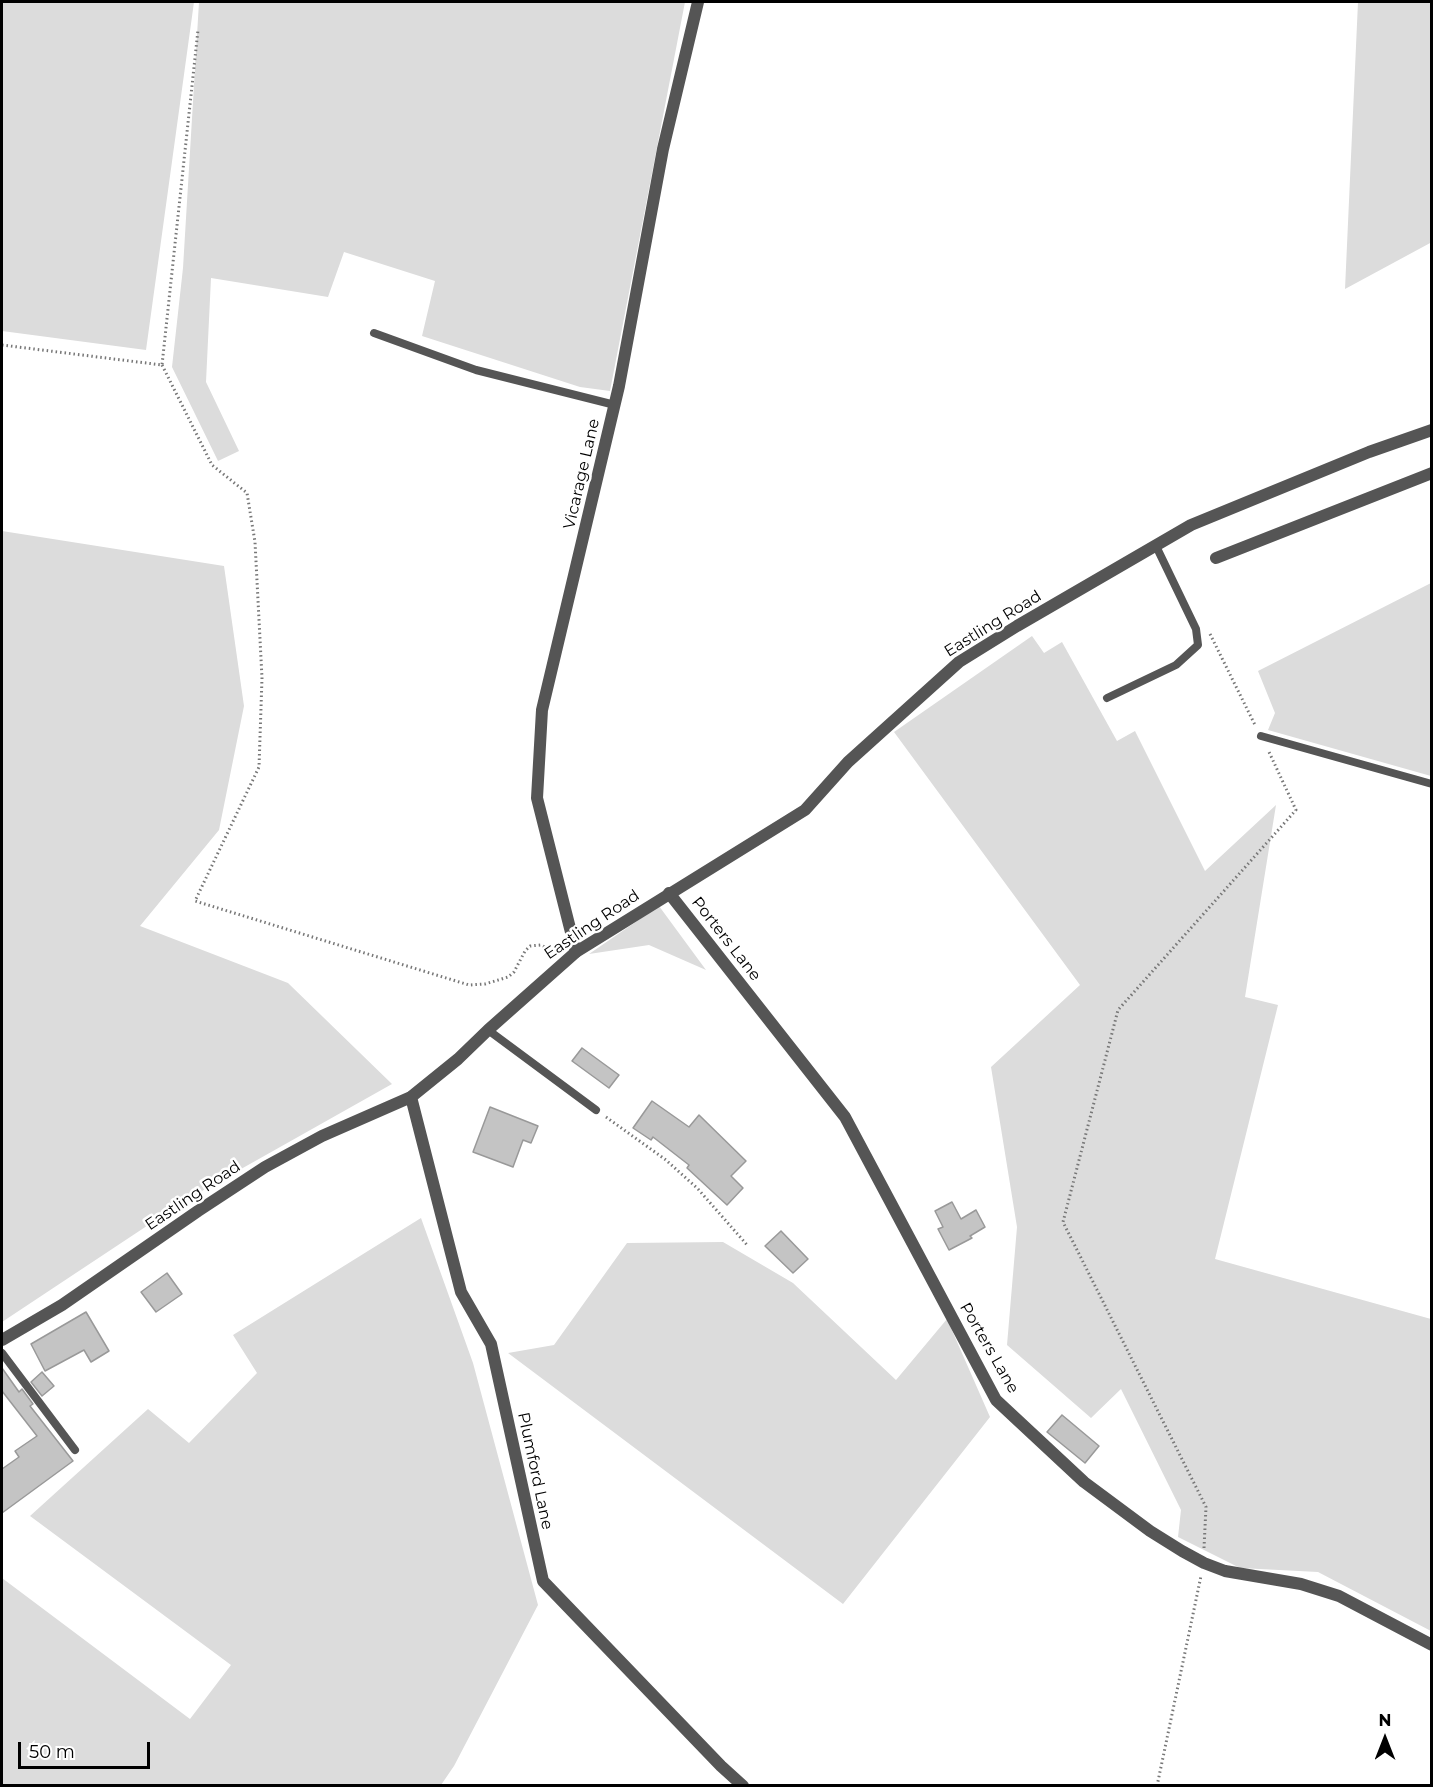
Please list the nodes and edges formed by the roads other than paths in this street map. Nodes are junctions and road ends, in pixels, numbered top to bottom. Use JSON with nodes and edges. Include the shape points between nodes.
{"nodes":[{"id":1,"x":698,"y":2,"type":"edge"},
{"id":2,"x":374,"y":333,"type":"dead end"},
{"id":3,"x":615,"y":405,"type":"junction"},
{"id":4,"x":1431,"y":430,"type":"edge"},
{"id":5,"x":1431,"y":473,"type":"edge"},
{"id":6,"x":1156,"y":546,"type":"junction"},
{"id":7,"x":1216,"y":558,"type":"dead end"},
{"id":8,"x":1107,"y":698,"type":"dead end"},
{"id":9,"x":1262,"y":736,"type":"road end"},
{"id":10,"x":1431,"y":784,"type":"edge"},
{"id":11,"x":669,"y":893,"type":"junction"},
{"id":12,"x":576,"y":952,"type":"junction"},
{"id":13,"x":488,"y":1030,"type":"junction"},
{"id":14,"x":411,"y":1097,"type":"junction"},
{"id":15,"x":596,"y":1110,"type":"road end"},
{"id":16,"x":438,"y":1184,"type":"dead end"},
{"id":17,"x":2,"y":1340,"type":"edge"},
{"id":18,"x":2,"y":1353,"type":"edge"},
{"id":19,"x":75,"y":1450,"type":"dead end"},
{"id":20,"x":1431,"y":1645,"type":"edge"},
{"id":21,"x":743,"y":1785,"type":"edge"}],
"edges":[{"from":1,"to":3,"type":"street","name":"Vicarage Lane","via":[[663,149]]},
{"from":2,"to":3,"type":"lane","via":[[476,370]]},
{"from":3,"to":12,"type":"street","name":"Vicarage Lane","via":[[542,710],[537,798]]},
{"from":4,"to":6,"type":"street","name":"Eastling Road","via":[[1191,525]]},
{"from":5,"to":7,"type":"street"},
{"from":6,"to":8,"type":"lane","via":[[1196,628],[1198,645],[1176,665]]},
{"from":6,"to":11,"type":"street","name":"Eastling Road","via":[[959,662],[848,762],[805,810]]},
{"from":9,"to":10,"type":"lane"},
{"from":11,"to":12,"type":"street","name":"Eastling Road"},
{"from":11,"to":20,"type":"street","name":"Porters Lane","via":[[845,1117],[996,1400],[1084,1482],[1150,1531],[1204,1563],[1339,1596]]},
{"from":12,"to":13,"type":"street","name":"Eastling Road"},
{"from":13,"to":14,"type":"street","name":"Eastling Road"},
{"from":13,"to":15,"type":"lane"},
{"from":14,"to":16,"type":"street","via":[[427,1132]]},
{"from":14,"to":17,"type":"street","name":"Eastling Road","via":[[322,1136],[265,1167],[62,1305]]},
{"from":14,"to":21,"type":"street","name":"Plumford Lane","via":[[461,1292],[491,1344],[543,1581]]},
{"from":18,"to":19,"type":"lane"}]}
